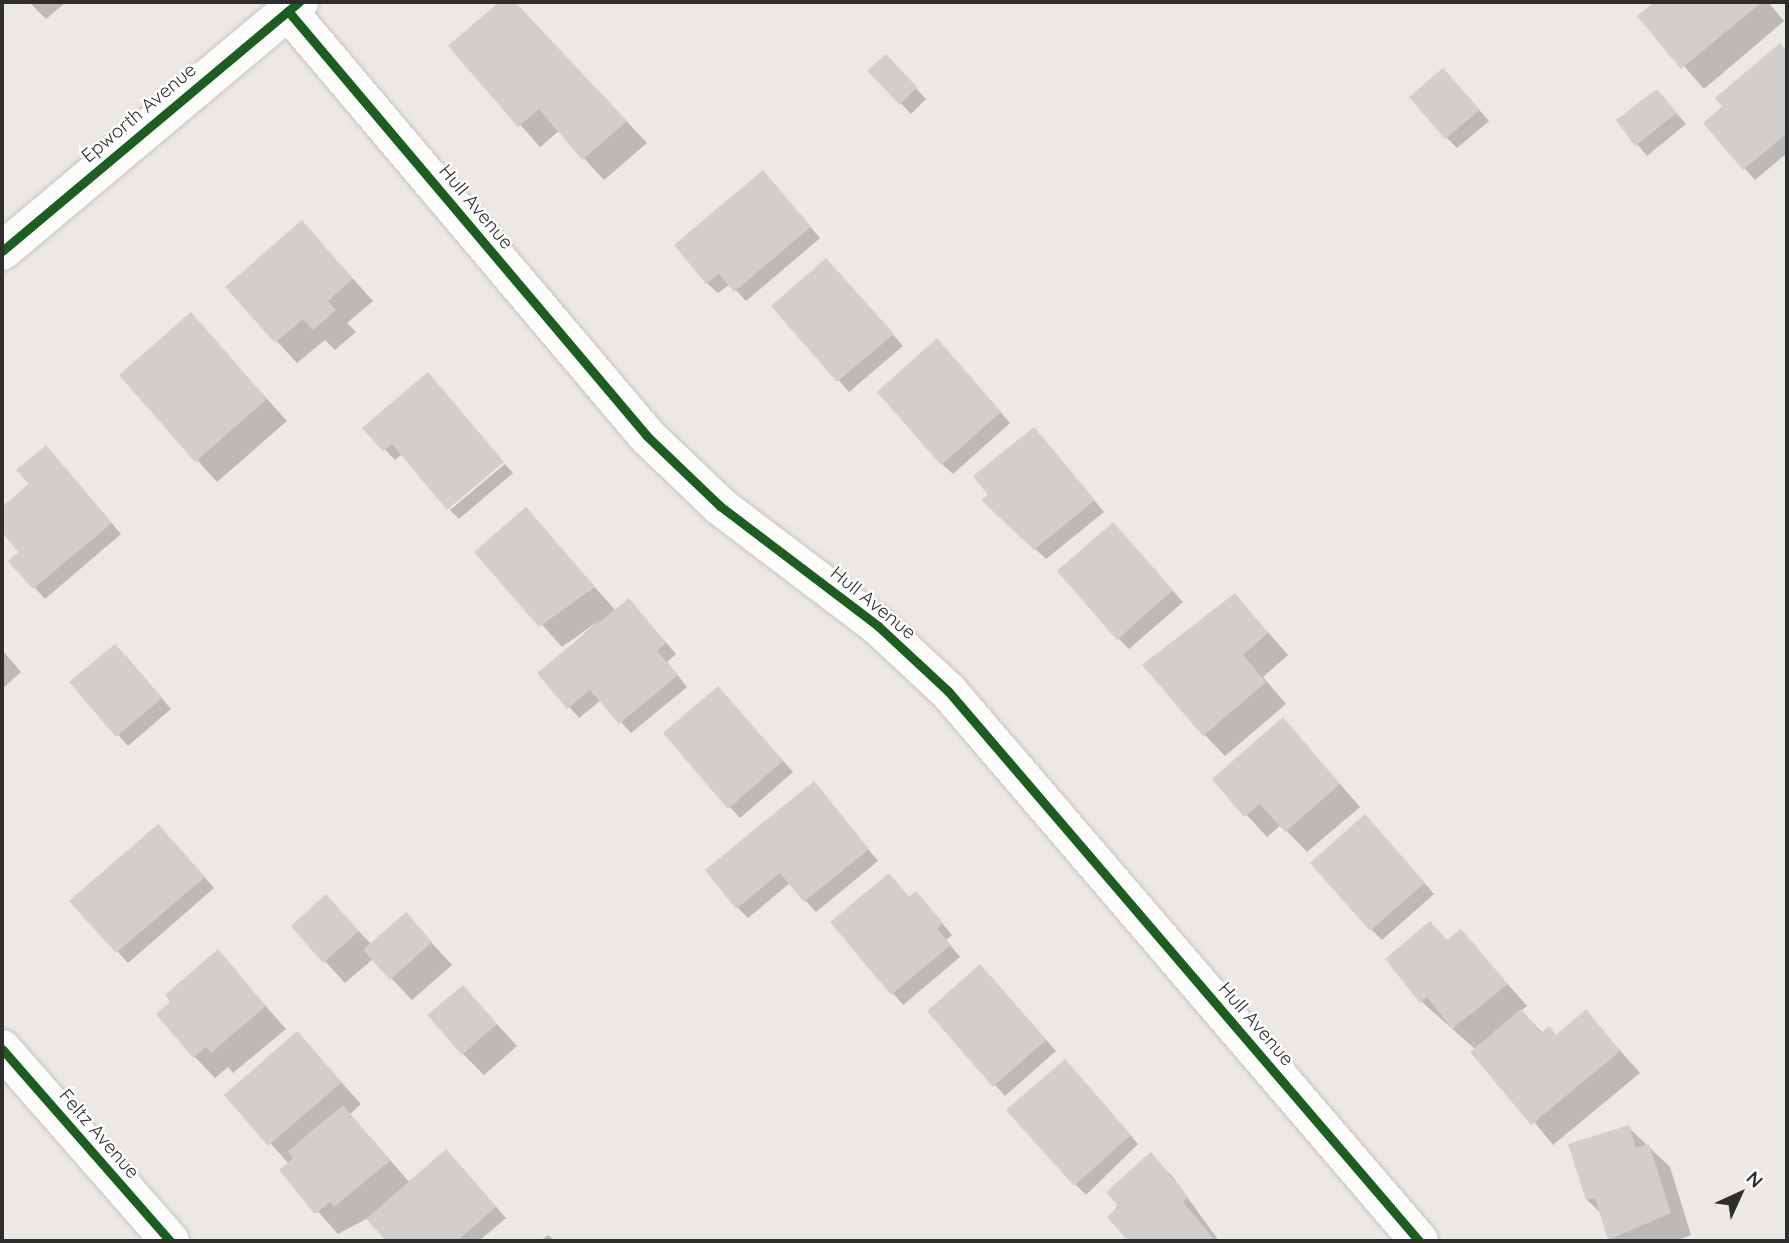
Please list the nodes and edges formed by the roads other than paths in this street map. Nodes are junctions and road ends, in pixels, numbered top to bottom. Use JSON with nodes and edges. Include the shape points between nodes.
{"nodes":[{"id":1,"x":293,"y":6,"type":"edge"},
{"id":2,"x":2,"y":251,"type":"edge"},
{"id":3,"x":2,"y":1049,"type":"edge"},
{"id":4,"x":170,"y":1241,"type":"edge"},
{"id":5,"x":1419,"y":1241,"type":"edge"}],
"edges":[{"from":1,"to":2,"type":"street","name":"Epworth Avenue"},
{"from":1,"to":5,"type":"street","name":"Hull Avenue","via":[[647,436],[720,506],[877,625],[948,691]]},
{"from":3,"to":4,"type":"street","name":"Feltz Avenue"}]}
